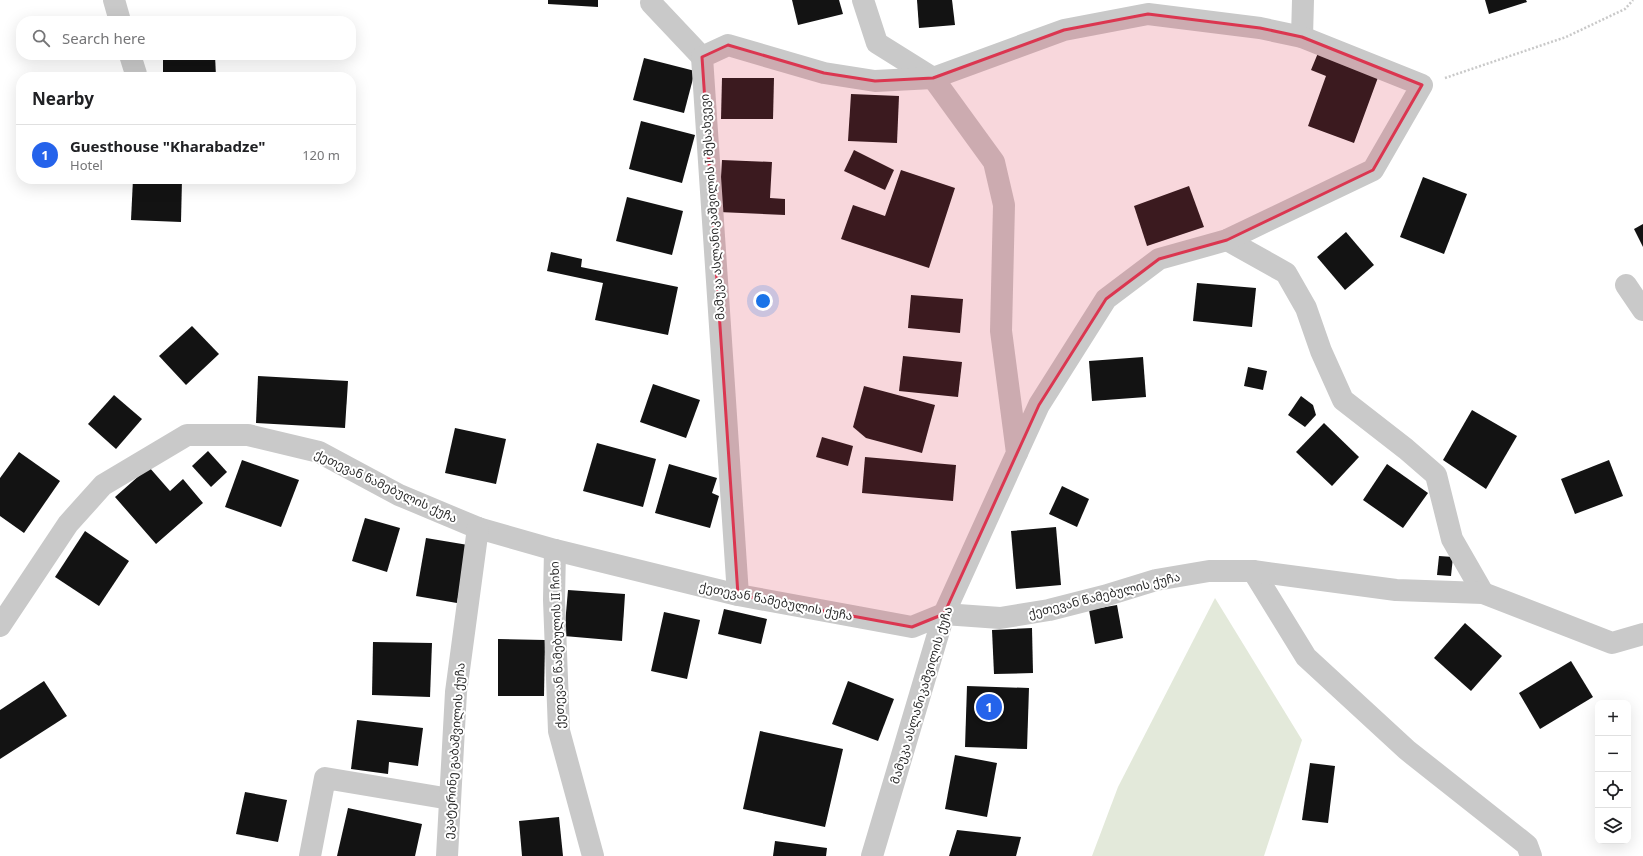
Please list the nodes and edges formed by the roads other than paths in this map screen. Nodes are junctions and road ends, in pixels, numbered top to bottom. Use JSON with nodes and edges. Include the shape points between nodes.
{"nodes":[{"id":1,"x":114,"y":0,"type":"edge"},
{"id":2,"x":863,"y":0,"type":"edge"},
{"id":3,"x":1303,"y":0,"type":"edge"},
{"id":4,"x":651,"y":3,"type":"dead end"},
{"id":5,"x":119,"y":16,"type":"edge"},
{"id":6,"x":1302,"y":38,"type":"junction"},
{"id":7,"x":702,"y":57,"type":"junction"},
{"id":8,"x":933,"y":78,"type":"junction"},
{"id":9,"x":1227,"y":240,"type":"junction"},
{"id":10,"x":1626,"y":285,"type":"dead end"},
{"id":11,"x":1643,"y":310,"type":"edge"},
{"id":12,"x":1017,"y":453,"type":"junction"},
{"id":13,"x":478,"y":528,"type":"junction"},
{"id":14,"x":555,"y":550,"type":"junction"},
{"id":15,"x":1253,"y":571,"type":"junction"},
{"id":16,"x":1483,"y":594,"type":"junction"},
{"id":17,"x":738,"y":595,"type":"junction"},
{"id":18,"x":944,"y":614,"type":"junction"},
{"id":19,"x":0,"y":626,"type":"edge"},
{"id":20,"x":1643,"y":634,"type":"edge"},
{"id":21,"x":450,"y":799,"type":"junction"},
{"id":22,"x":310,"y":856,"type":"edge"},
{"id":23,"x":447,"y":856,"type":"edge"},
{"id":24,"x":593,"y":856,"type":"edge"},
{"id":25,"x":872,"y":856,"type":"edge"},
{"id":26,"x":1531,"y":856,"type":"edge"}],
"edges":[{"from":1,"to":5,"type":"street"},
{"from":2,"to":8,"type":"street","via":[[877,43]]},
{"from":3,"to":6,"type":"street"},
{"from":4,"to":7,"type":"street"},
{"from":6,"to":8,"type":"street","via":[[1260,28],[1148,14],[1064,30]]},
{"from":6,"to":9,"type":"street","name":"მამუკა ასლანიკაშვილის ქუჩა","via":[[1422,85],[1373,170]]},
{"from":7,"to":8,"type":"street","via":[[728,45],[824,73],[875,81]]},
{"from":7,"to":17,"type":"street","name":"მამუკა ასლანიკაშვილის I შესახვევი"},
{"from":8,"to":12,"type":"street","via":[[994,162],[1004,205],[1002,331]]},
{"from":9,"to":12,"type":"street","name":"მამუკა ასლანიკაშვილის ქუჩა","via":[[1159,259],[1106,299],[1039,405]]},
{"from":9,"to":16,"type":"street","via":[[1286,273],[1306,308],[1321,351],[1343,400],[1436,475],[1452,539]]},
{"from":10,"to":11,"type":"street"},
{"from":12,"to":18,"type":"street","name":"მამუკა ასლანიკაშვილის ქუჩა"},
{"from":13,"to":14,"type":"street","name":"ქეთევან წამებულის ქუჩა"},
{"from":13,"to":19,"type":"street","name":"ქეთევან წამებულის ქუჩა","via":[[399,494],[319,452],[248,435],[187,435],[103,485],[68,524]]},
{"from":13,"to":21,"type":"street","name":"ეკატერინე გაბაშვილის ქუჩა","via":[[456,692]]},
{"from":14,"to":17,"type":"street","name":"ქეთევან წამებულის ქუჩა"},
{"from":14,"to":24,"type":"street","name":"ქეთევან წამებულის II ჩიხი","via":[[554,600],[559,731]]},
{"from":15,"to":16,"type":"street","name":"ქეთევან წამებულის ქუჩა","via":[[1396,590]]},
{"from":15,"to":18,"type":"street","name":"ქეთევან წამებულის ქუჩა","via":[[1209,571],[1156,580],[1049,610],[1000,618]]},
{"from":15,"to":26,"type":"street","via":[[1306,657],[1407,750],[1527,845]]},
{"from":16,"to":20,"type":"street","name":"ქეთევან წამებულის ქუჩა","via":[[1612,643]]},
{"from":17,"to":18,"type":"street","name":"ქეთევან წამებულის ქუჩა","via":[[912,627]]},
{"from":18,"to":25,"type":"street","name":"მამუკა ასლანიკაშვილის ქუჩა"},
{"from":21,"to":22,"type":"street","via":[[325,778]]},
{"from":21,"to":23,"type":"street","name":"ეკატერინე გაბაშვილის ქუჩა"}]}
